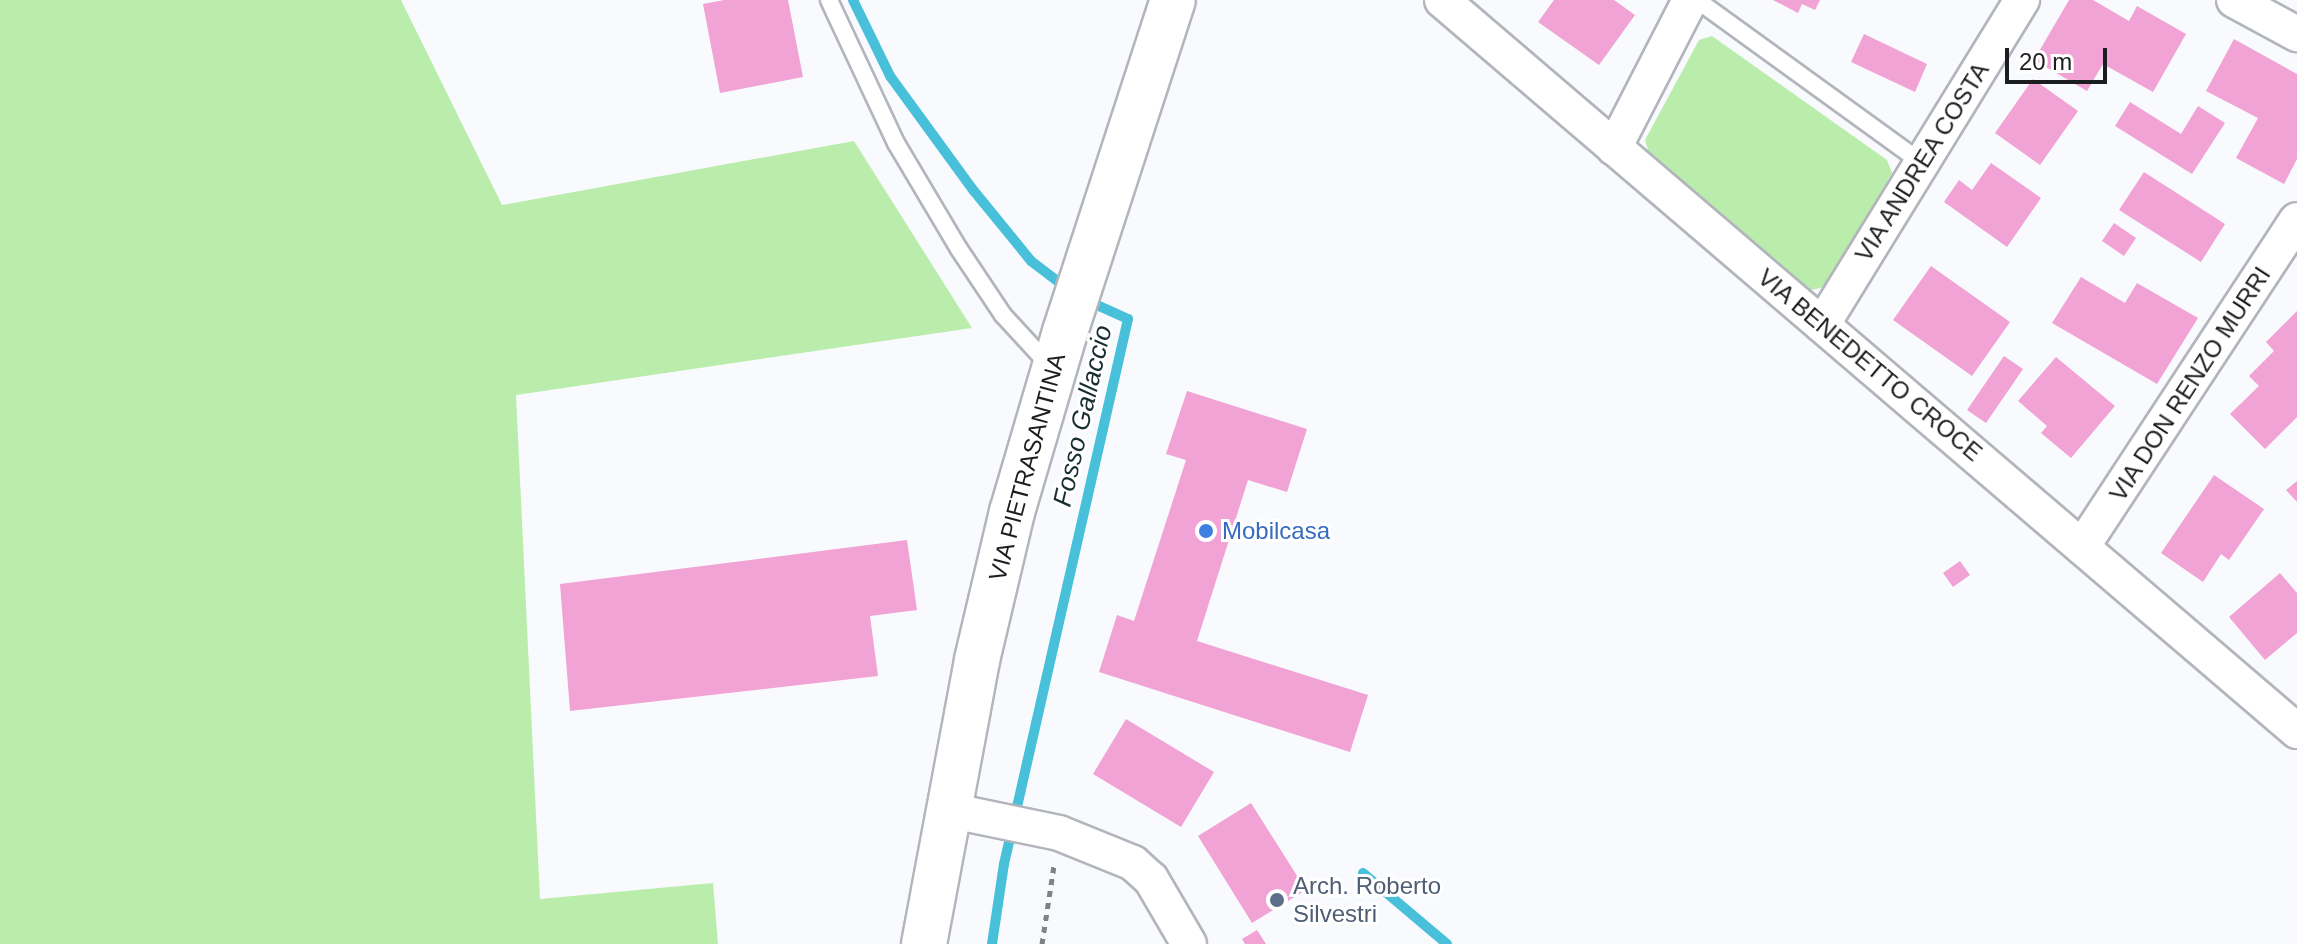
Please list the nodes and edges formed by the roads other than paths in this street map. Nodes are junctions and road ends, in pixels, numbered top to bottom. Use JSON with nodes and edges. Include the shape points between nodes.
{"nodes":[{"id":1,"x":829,"y":0,"type":"edge"},
{"id":2,"x":1173,"y":0,"type":"edge"},
{"id":3,"x":1442,"y":0,"type":"edge"},
{"id":4,"x":1690,"y":0,"type":"edge"},
{"id":5,"x":1697,"y":0,"type":"edge"},
{"id":6,"x":2022,"y":0,"type":"edge"},
{"id":7,"x":2234,"y":0,"type":"edge"},
{"id":8,"x":2297,"y":34,"type":"edge"},
{"id":9,"x":1614,"y":148,"type":"junction"},
{"id":10,"x":1922,"y":163,"type":"junction"},
{"id":11,"x":2297,"y":220,"type":"edge"},
{"id":12,"x":2287,"y":261,"type":"edge"},
{"id":13,"x":1822,"y":325,"type":"junction"},
{"id":14,"x":1059,"y":351,"type":"junction"},
{"id":15,"x":2082,"y":547,"type":"junction"},
{"id":16,"x":2297,"y":731,"type":"edge"},
{"id":17,"x":948,"y":810,"type":"junction"},
{"id":18,"x":924,"y":944,"type":"edge"},
{"id":19,"x":1189,"y":944,"type":"edge"}],
"edges":[{"from":1,"to":14,"type":"lane","via":[[896,143],[959,249],[1003,315]]},
{"from":2,"to":14,"type":"street","name":"VIA PIETRASANTINA"},
{"from":3,"to":9,"type":"street","name":"VIA BENEDETTO CROCE"},
{"from":4,"to":9,"type":"street"},
{"from":5,"to":10,"type":"lane"},
{"from":6,"to":10,"type":"street","name":"VIA ANDREA COSTA"},
{"from":7,"to":8,"type":"street"},
{"from":9,"to":13,"type":"street","name":"VIA BENEDETTO CROCE"},
{"from":10,"to":13,"type":"street","name":"VIA ANDREA COSTA"},
{"from":11,"to":12,"type":"street","name":"VIA DON RENZO MURRI"},
{"from":12,"to":15,"type":"street","name":"VIA DON RENZO MURRI"},
{"from":13,"to":15,"type":"street","name":"VIA BENEDETTO CROCE"},
{"from":14,"to":17,"type":"street","name":"VIA PIETRASANTINA","via":[[1008,527]]},
{"from":15,"to":16,"type":"street","name":"VIA BENEDETTO CROCE"},
{"from":17,"to":18,"type":"street","name":"VIA PIETRASANTINA"},
{"from":17,"to":19,"type":"street","via":[[1054,832],[1133,863],[1151,879]]}]}
